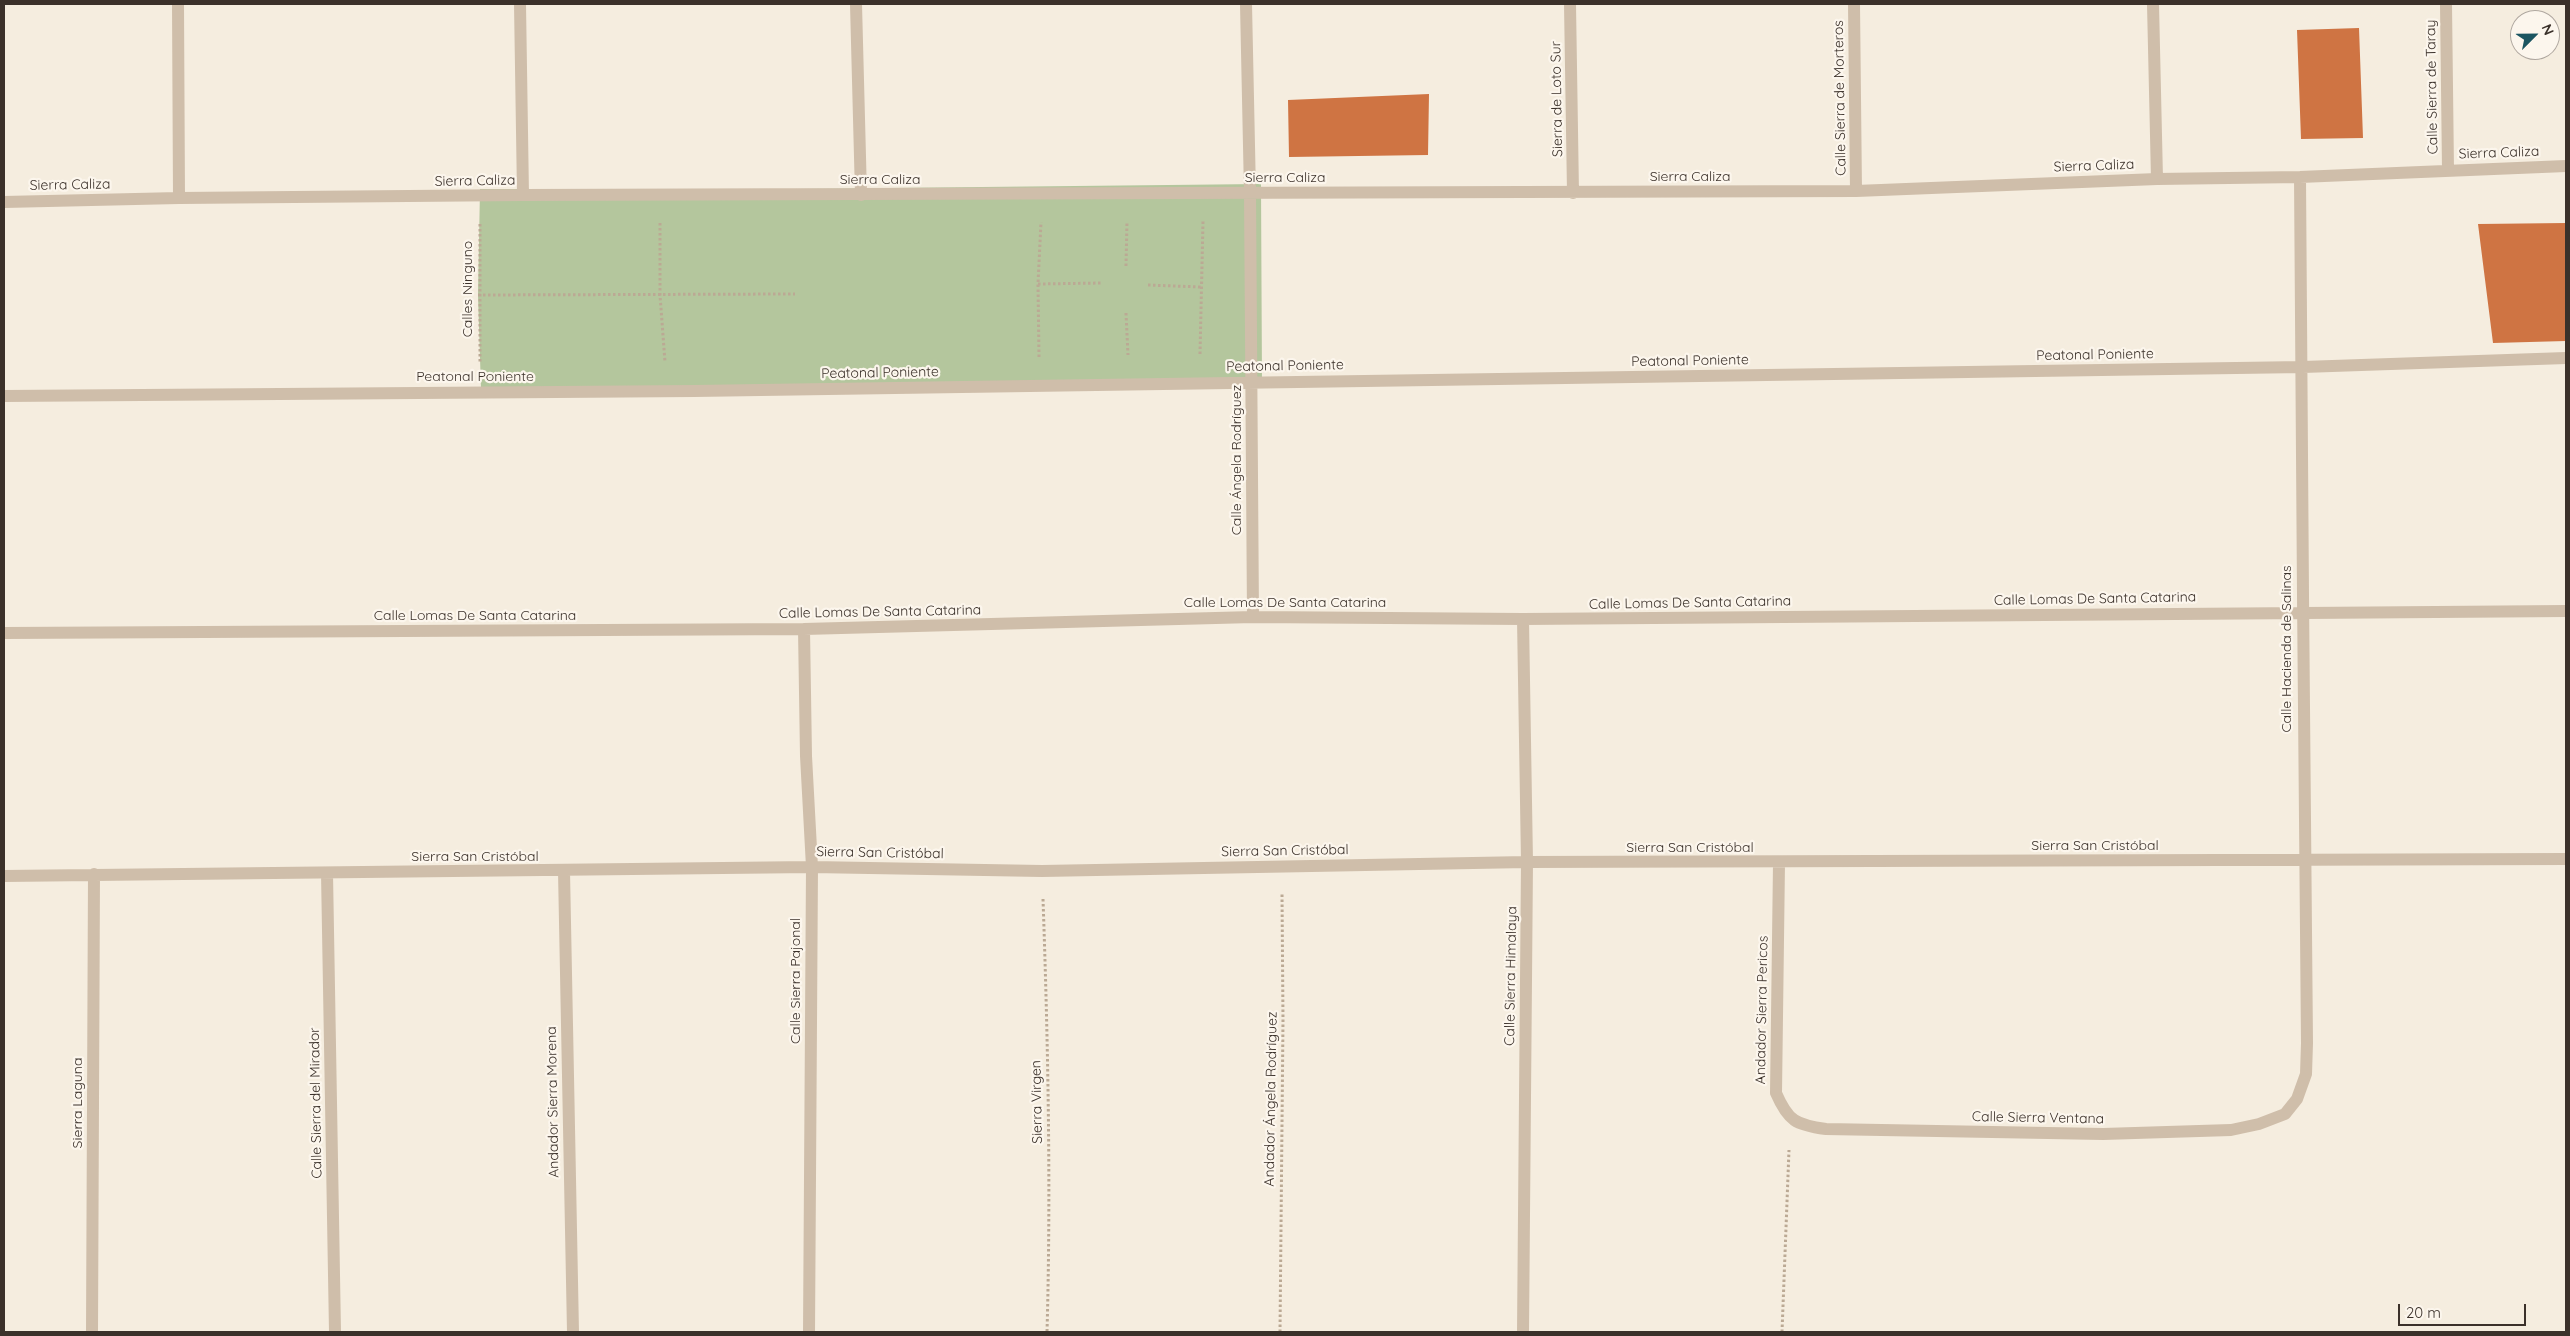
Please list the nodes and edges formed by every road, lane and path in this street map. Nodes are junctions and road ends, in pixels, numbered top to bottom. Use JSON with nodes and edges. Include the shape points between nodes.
{"nodes":[{"id":1,"x":178,"y":4,"type":"edge"},
{"id":2,"x":520,"y":4,"type":"edge"},
{"id":3,"x":856,"y":4,"type":"edge"},
{"id":4,"x":1246,"y":4,"type":"edge"},
{"id":5,"x":1570,"y":4,"type":"edge"},
{"id":6,"x":1854,"y":4,"type":"edge"},
{"id":7,"x":2153,"y":4,"type":"edge"},
{"id":8,"x":2446,"y":4,"type":"edge"},
{"id":9,"x":2566,"y":166,"type":"edge"},
{"id":10,"x":2448,"y":170,"type":"junction"},
{"id":11,"x":2300,"y":177,"type":"junction"},
{"id":12,"x":2157,"y":179,"type":"junction"},
{"id":13,"x":1856,"y":191,"type":"junction"},
{"id":14,"x":1128,"y":193,"type":"junction"},
{"id":15,"x":1203,"y":193,"type":"junction"},
{"id":16,"x":1250,"y":193,"type":"junction"},
{"id":17,"x":1573,"y":193,"type":"junction"},
{"id":18,"x":1042,"y":194,"type":"junction"},
{"id":19,"x":523,"y":195,"type":"junction"},
{"id":20,"x":860,"y":195,"type":"junction"},
{"id":21,"x":480,"y":196,"type":"junction"},
{"id":22,"x":660,"y":196,"type":"junction"},
{"id":23,"x":179,"y":198,"type":"junction"},
{"id":24,"x":4,"y":202,"type":"edge"},
{"id":25,"x":1126,"y":266,"type":"dead end"},
{"id":26,"x":1102,"y":283,"type":"dead end"},
{"id":27,"x":1038,"y":284,"type":"junction"},
{"id":28,"x":1148,"y":285,"type":"dead end"},
{"id":29,"x":1201,"y":287,"type":"junction"},
{"id":30,"x":795,"y":294,"type":"dead end"},
{"id":31,"x":478,"y":295,"type":"junction"},
{"id":32,"x":660,"y":295,"type":"junction"},
{"id":33,"x":1126,"y":313,"type":"dead end"},
{"id":34,"x":1192,"y":354,"type":"dead end"},
{"id":35,"x":1118,"y":355,"type":"dead end"},
{"id":36,"x":1128,"y":355,"type":"junction"},
{"id":37,"x":1137,"y":355,"type":"dead end"},
{"id":38,"x":1048,"y":356,"type":"dead end"},
{"id":39,"x":2566,"y":358,"type":"edge"},
{"id":40,"x":2303,"y":367,"type":"junction"},
{"id":41,"x":480,"y":370,"type":"dead end"},
{"id":42,"x":665,"y":370,"type":"dead end"},
{"id":43,"x":1252,"y":382,"type":"junction"},
{"id":44,"x":4,"y":396,"type":"edge"},
{"id":45,"x":2566,"y":611,"type":"edge"},
{"id":46,"x":2302,"y":612,"type":"junction"},
{"id":47,"x":1253,"y":617,"type":"junction"},
{"id":48,"x":1523,"y":619,"type":"junction"},
{"id":49,"x":804,"y":629,"type":"junction"},
{"id":50,"x":4,"y":633,"type":"edge"},
{"id":51,"x":2304,"y":859,"type":"junction"},
{"id":52,"x":2566,"y":860,"type":"edge"},
{"id":53,"x":1527,"y":862,"type":"junction"},
{"id":54,"x":1780,"y":863,"type":"junction"},
{"id":55,"x":1282,"y":866,"type":"junction"},
{"id":56,"x":812,"y":867,"type":"junction"},
{"id":57,"x":564,"y":871,"type":"junction"},
{"id":58,"x":1042,"y":871,"type":"junction"},
{"id":59,"x":326,"y":873,"type":"junction"},
{"id":60,"x":94,"y":874,"type":"junction"},
{"id":61,"x":4,"y":876,"type":"edge"},
{"id":62,"x":2285,"y":1114,"type":"joint"},
{"id":63,"x":1790,"y":1118,"type":"junction"},
{"id":64,"x":92,"y":1332,"type":"edge"},
{"id":65,"x":335,"y":1332,"type":"edge"},
{"id":66,"x":573,"y":1332,"type":"edge"},
{"id":67,"x":809,"y":1332,"type":"edge"},
{"id":68,"x":1047,"y":1332,"type":"edge"},
{"id":69,"x":1280,"y":1332,"type":"edge"},
{"id":70,"x":1523,"y":1332,"type":"edge"},
{"id":71,"x":1782,"y":1332,"type":"edge"}],
"edges":[{"from":1,"to":23,"type":"street"},
{"from":2,"to":19,"type":"street"},
{"from":3,"to":20,"type":"street"},
{"from":4,"to":16,"type":"street","name":"Calle Ángela Rodríguez"},
{"from":5,"to":17,"type":"street","name":"Sierra de Loto Sur"},
{"from":6,"to":13,"type":"street","name":"Calle Sierra de Morteros"},
{"from":7,"to":12,"type":"street"},
{"from":8,"to":10,"type":"street","name":"Calle Sierra de Taray"},
{"from":9,"to":10,"type":"street","name":"Sierra Caliza"},
{"from":10,"to":11,"type":"street","name":"Sierra Caliza"},
{"from":11,"to":12,"type":"street","name":"Sierra Caliza"},
{"from":11,"to":40,"type":"street","name":"Calle Hacienda de Salinas"},
{"from":12,"to":13,"type":"street","name":"Sierra Caliza"},
{"from":13,"to":17,"type":"street","name":"Sierra Caliza"},
{"from":14,"to":15,"type":"street","name":"Sierra Caliza"},
{"from":14,"to":18,"type":"street","name":"Sierra Caliza"},
{"from":14,"to":25,"type":"path"},
{"from":15,"to":16,"type":"street","name":"Sierra Caliza"},
{"from":15,"to":29,"type":"path"},
{"from":16,"to":17,"type":"street","name":"Sierra Caliza"},
{"from":16,"to":43,"type":"street","name":"Calle Ángela Rodríguez"},
{"from":18,"to":20,"type":"street","name":"Sierra Caliza"},
{"from":18,"to":27,"type":"path"},
{"from":19,"to":21,"type":"street","name":"Sierra Caliza"},
{"from":19,"to":22,"type":"street","name":"Sierra Caliza"},
{"from":20,"to":22,"type":"street","name":"Sierra Caliza"},
{"from":21,"to":23,"type":"street","name":"Sierra Caliza"},
{"from":21,"to":31,"type":"path","name":"Calles Ninguno"},
{"from":22,"to":32,"type":"path"},
{"from":23,"to":24,"type":"street","name":"Sierra Caliza"},
{"from":26,"to":27,"type":"path"},
{"from":27,"to":38,"type":"path","via":[[1038,357]]},
{"from":28,"to":29,"type":"path"},
{"from":29,"to":34,"type":"path","via":[[1201,354]]},
{"from":30,"to":32,"type":"path"},
{"from":31,"to":32,"type":"path"},
{"from":31,"to":41,"type":"path","name":"Calles Ninguno"},
{"from":32,"to":42,"type":"path"},
{"from":33,"to":36,"type":"path"},
{"from":35,"to":36,"type":"path"},
{"from":36,"to":37,"type":"path"},
{"from":39,"to":40,"type":"street","name":"Peatonal Poniente"},
{"from":40,"to":43,"type":"street","name":"Peatonal Poniente"},
{"from":40,"to":46,"type":"street","name":"Calle Hacienda de Salinas"},
{"from":43,"to":44,"type":"street","name":"Peatonal Poniente","via":[[684,391]]},
{"from":43,"to":47,"type":"street","name":"Calle Ángela Rodríguez"},
{"from":45,"to":46,"type":"street","name":"Calle Lomas De Santa Catarina"},
{"from":46,"to":48,"type":"street","name":"Calle Lomas De Santa Catarina"},
{"from":46,"to":51,"type":"street","name":"Calle Hacienda de Salinas"},
{"from":47,"to":48,"type":"street","name":"Calle Lomas De Santa Catarina"},
{"from":47,"to":49,"type":"street","name":"Calle Lomas De Santa Catarina"},
{"from":48,"to":53,"type":"street","name":"Calle Sierra Himalaya"},
{"from":49,"to":50,"type":"street","name":"Calle Lomas De Santa Catarina"},
{"from":49,"to":56,"type":"street","name":"Calle Sierra Pajonal"},
{"from":51,"to":52,"type":"street","name":"Sierra San Cristóbal"},
{"from":51,"to":54,"type":"street","name":"Sierra San Cristóbal"},
{"from":51,"to":62,"type":"street","name":"Calle Hacienda de Salinas","via":[[2306,1074],[2297,1099]]},
{"from":53,"to":54,"type":"street","name":"Sierra San Cristóbal"},
{"from":53,"to":55,"type":"street","name":"Sierra San Cristóbal"},
{"from":53,"to":70,"type":"street","name":"Calle Sierra Himalaya"},
{"from":54,"to":63,"type":"street","name":"Andador Sierra Pericos","via":[[1774,1077],[1776,1093]]},
{"from":55,"to":58,"type":"street","name":"Sierra San Cristóbal"},
{"from":55,"to":69,"type":"path","name":"Andador Ángela Rodríguez","via":[[1284,1020]]},
{"from":56,"to":57,"type":"street","name":"Sierra San Cristóbal"},
{"from":56,"to":58,"type":"street","name":"Sierra San Cristóbal"},
{"from":56,"to":67,"type":"street","name":"Calle Sierra Pajonal"},
{"from":57,"to":59,"type":"street","name":"Sierra San Cristóbal"},
{"from":57,"to":66,"type":"street","name":"Andador Sierra Morena"},
{"from":58,"to":68,"type":"path","name":"Sierra Virgen","via":[[1047,1054]]},
{"from":59,"to":60,"type":"street","name":"Sierra San Cristóbal"},
{"from":59,"to":65,"type":"street","name":"Calle Sierra del Mirador"},
{"from":60,"to":61,"type":"street","name":"Sierra San Cristóbal"},
{"from":60,"to":64,"type":"street","name":"Sierra Laguna"},
{"from":62,"to":63,"type":"street","name":"Calle Sierra Ventana","via":[[2231,1130],[2103,1134],[1826,1128],[1804,1126]]},
{"from":63,"to":71,"type":"path"}]}
